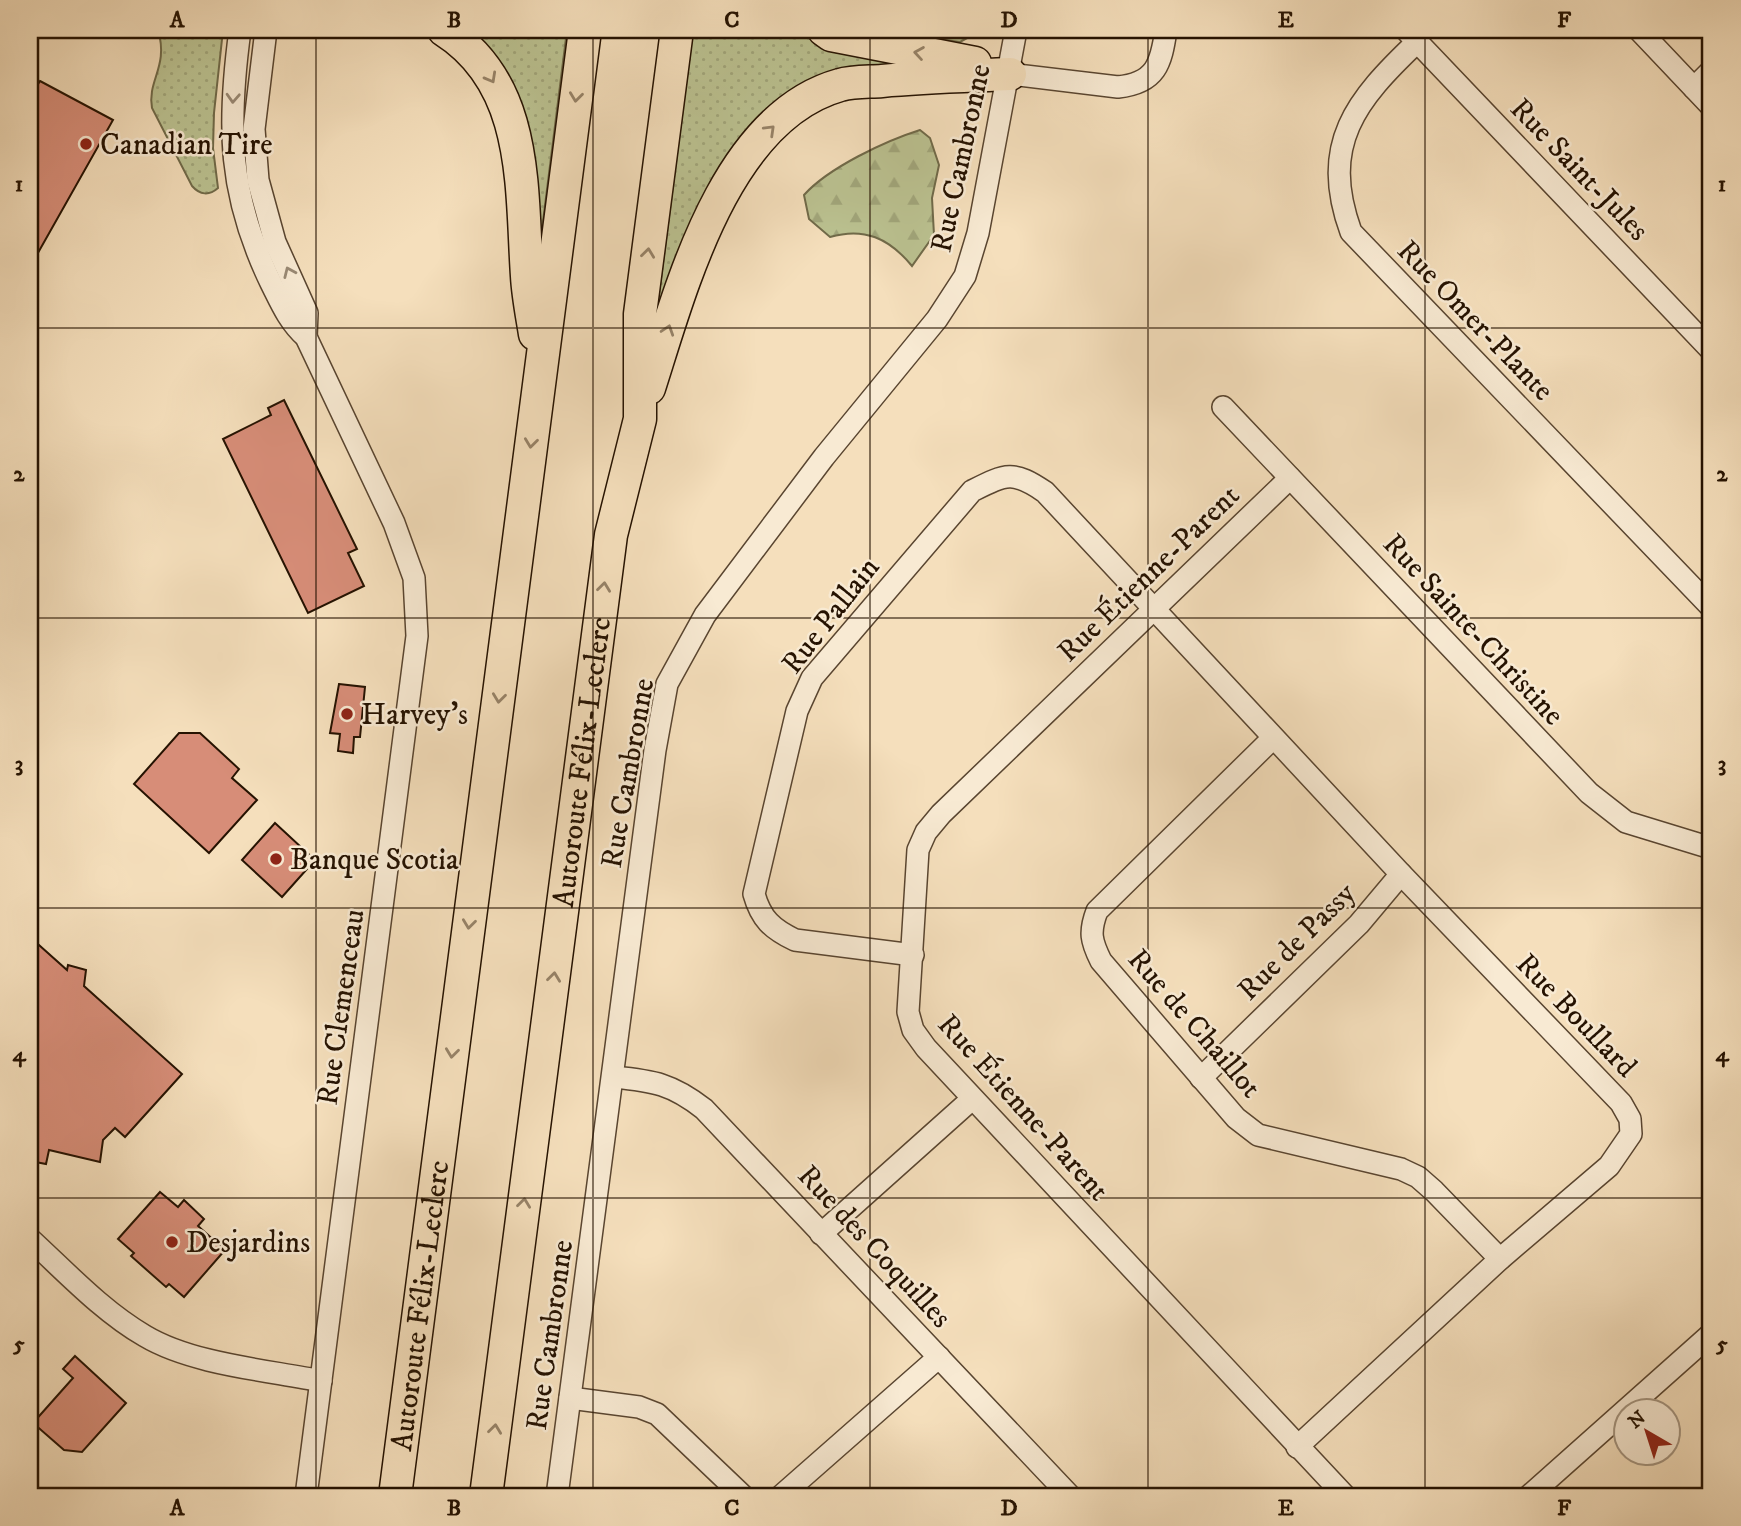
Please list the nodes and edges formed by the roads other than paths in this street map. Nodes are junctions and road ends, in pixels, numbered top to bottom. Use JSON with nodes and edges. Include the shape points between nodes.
{"nodes":[{"id":1,"x":240,"y":30,"type":"edge"},
{"id":2,"x":266,"y":30,"type":"edge"},
{"id":3,"x":444,"y":30,"type":"edge"},
{"id":4,"x":585,"y":30,"type":"edge"},
{"id":5,"x":677,"y":30,"type":"edge"},
{"id":6,"x":824,"y":30,"type":"edge"},
{"id":7,"x":1016,"y":30,"type":"edge"},
{"id":8,"x":1166,"y":30,"type":"edge"},
{"id":9,"x":1639,"y":30,"type":"edge"},
{"id":10,"x":1412,"y":36,"type":"edge"},
{"id":11,"x":1711,"y":71,"type":"edge"},
{"id":12,"x":1010,"y":74,"type":"junction"},
{"id":13,"x":1694,"y":88,"type":"junction"},
{"id":14,"x":1711,"y":106,"type":"edge"},
{"id":15,"x":306,"y":337,"type":"junction"},
{"id":16,"x":1711,"y":350,"type":"edge"},
{"id":17,"x":540,"y":375,"type":"junction"},
{"id":18,"x":1223,"y":407,"type":"dead end"},
{"id":19,"x":639,"y":419,"type":"junction"},
{"id":20,"x":1290,"y":478,"type":"junction"},
{"id":21,"x":1711,"y":607,"type":"edge"},
{"id":22,"x":1152,"y":610,"type":"junction"},
{"id":23,"x":1273,"y":738,"type":"junction"},
{"id":24,"x":1711,"y":848,"type":"edge"},
{"id":25,"x":1401,"y":874,"type":"junction"},
{"id":26,"x":913,"y":954,"type":"junction"},
{"id":27,"x":614,"y":1077,"type":"junction"},
{"id":28,"x":1200,"y":1078,"type":"junction"},
{"id":29,"x":972,"y":1098,"type":"junction"},
{"id":30,"x":821,"y":1234,"type":"junction"},
{"id":31,"x":30,"y":1239,"type":"edge"},
{"id":32,"x":1500,"y":1259,"type":"junction"},
{"id":33,"x":1710,"y":1336,"type":"edge"},
{"id":34,"x":939,"y":1357,"type":"junction"},
{"id":35,"x":321,"y":1381,"type":"junction"},
{"id":36,"x":570,"y":1398,"type":"junction"},
{"id":37,"x":1297,"y":1447,"type":"junction"},
{"id":38,"x":1068,"y":1495,"type":"edge"},
{"id":39,"x":306,"y":1496,"type":"edge"},
{"id":40,"x":395,"y":1496,"type":"edge"},
{"id":41,"x":486,"y":1496,"type":"edge"},
{"id":42,"x":557,"y":1496,"type":"edge"},
{"id":43,"x":743,"y":1496,"type":"edge"},
{"id":44,"x":781,"y":1496,"type":"edge"},
{"id":45,"x":1345,"y":1496,"type":"edge"},
{"id":46,"x":1529,"y":1496,"type":"edge"}],
"edges":[{"from":1,"to":15,"type":"street","name":"Rue Clemenceau","one_way":true,"via":[[230,134],[237,194],[257,254],[292,324]]},
{"from":15,"to":2,"type":"street","name":"Rue Clemenceau","one_way":true,"via":[[307,313],[275,242],[258,180],[254,129]]},
{"from":3,"to":17,"type":"highway","one_way":true,"via":[[488,71],[514,130],[525,198],[527,276]]},
{"from":4,"to":17,"type":"highway","name":"Autoroute Félix-Leclerc","one_way":true},
{"from":19,"to":5,"type":"highway","name":"Autoroute Félix-Leclerc","one_way":true,"via":[[640,314]]},
{"from":12,"to":6,"type":"highway","one_way":true},
{"from":7,"to":12,"type":"street","name":"Rue Cambronne"},
{"from":8,"to":12,"type":"street","via":[[1156,69],[1134,86],[1118,88]]},
{"from":9,"to":13,"type":"street"},
{"from":10,"to":16,"type":"street","name":"Rue Saint-Jules"},
{"from":10,"to":21,"type":"street","name":"Rue Omer-Plante","via":[[1364,97],[1347,129],[1338,166],[1340,201],[1351,232]]},
{"from":11,"to":13,"type":"street"},
{"from":19,"to":12,"type":"highway","one_way":true,"via":[[691,258],[708,220],[759,140],[797,104],[841,85]]},
{"from":12,"to":27,"type":"street","name":"Rue Cambronne","via":[[965,276],[937,319],[824,457],[705,615],[667,684]]},
{"from":13,"to":14,"type":"street"},
{"from":15,"to":35,"type":"street","name":"Rue Clemenceau","via":[[394,523],[414,578],[417,636]]},
{"from":17,"to":40,"type":"highway","name":"Autoroute Félix-Leclerc","one_way":true},
{"from":18,"to":20,"type":"street","name":"Rue Sainte-Christine"},
{"from":41,"to":19,"type":"highway","name":"Autoroute Félix-Leclerc","one_way":true,"via":[[611,535]]},
{"from":20,"to":22,"type":"street","name":"Rue Étienne-Parent"},
{"from":20,"to":24,"type":"street","name":"Rue Sainte-Christine","via":[[1589,793],[1626,822]]},
{"from":22,"to":23,"type":"street","name":"Rue Boullard"},
{"from":22,"to":26,"type":"street","name":"Rue Étienne-Parent","via":[[926,832],[918,850]]},
{"from":22,"to":26,"type":"street","name":"Rue Pallain","via":[[1045,492],[1021,476],[997,478],[972,491],[812,678],[797,711],[754,894],[759,911],[777,932],[795,940]]},
{"from":23,"to":25,"type":"street","name":"Rue Boullard"},
{"from":23,"to":28,"type":"street","name":"Rue de Chaillot","via":[[1097,911],[1090,931],[1101,961]]},
{"from":25,"to":28,"type":"street","name":"Rue de Passy","via":[[1359,924]]},
{"from":25,"to":32,"type":"street","name":"Rue Boullard","via":[[1621,1103],[1630,1119],[1631,1134],[1609,1166]]},
{"from":26,"to":29,"type":"street","name":"Rue Étienne-Parent","via":[[908,1012],[914,1030]]},
{"from":27,"to":30,"type":"street","name":"Rue des Coquilles","via":[[655,1081],[688,1096]]},
{"from":27,"to":36,"type":"street","name":"Rue Cambronne"},
{"from":28,"to":32,"type":"street","name":"Rue de Chaillot","via":[[1258,1135],[1418,1177]]},
{"from":29,"to":30,"type":"street"},
{"from":29,"to":37,"type":"street","name":"Rue Étienne-Parent"},
{"from":30,"to":34,"type":"street","name":"Rue des Coquilles"},
{"from":31,"to":35,"type":"street","via":[[145,1336],[198,1356]]},
{"from":32,"to":37,"type":"street","name":"Rue Boullard"},
{"from":33,"to":46,"type":"street"},
{"from":34,"to":38,"type":"street","name":"Rue des Coquilles"},
{"from":34,"to":44,"type":"street"},
{"from":35,"to":39,"type":"street","name":"Rue Clemenceau"},
{"from":36,"to":42,"type":"street","name":"Rue Cambronne"},
{"from":36,"to":43,"type":"street","via":[[657,1413]]},
{"from":37,"to":45,"type":"street","name":"Rue Étienne-Parent"}]}
